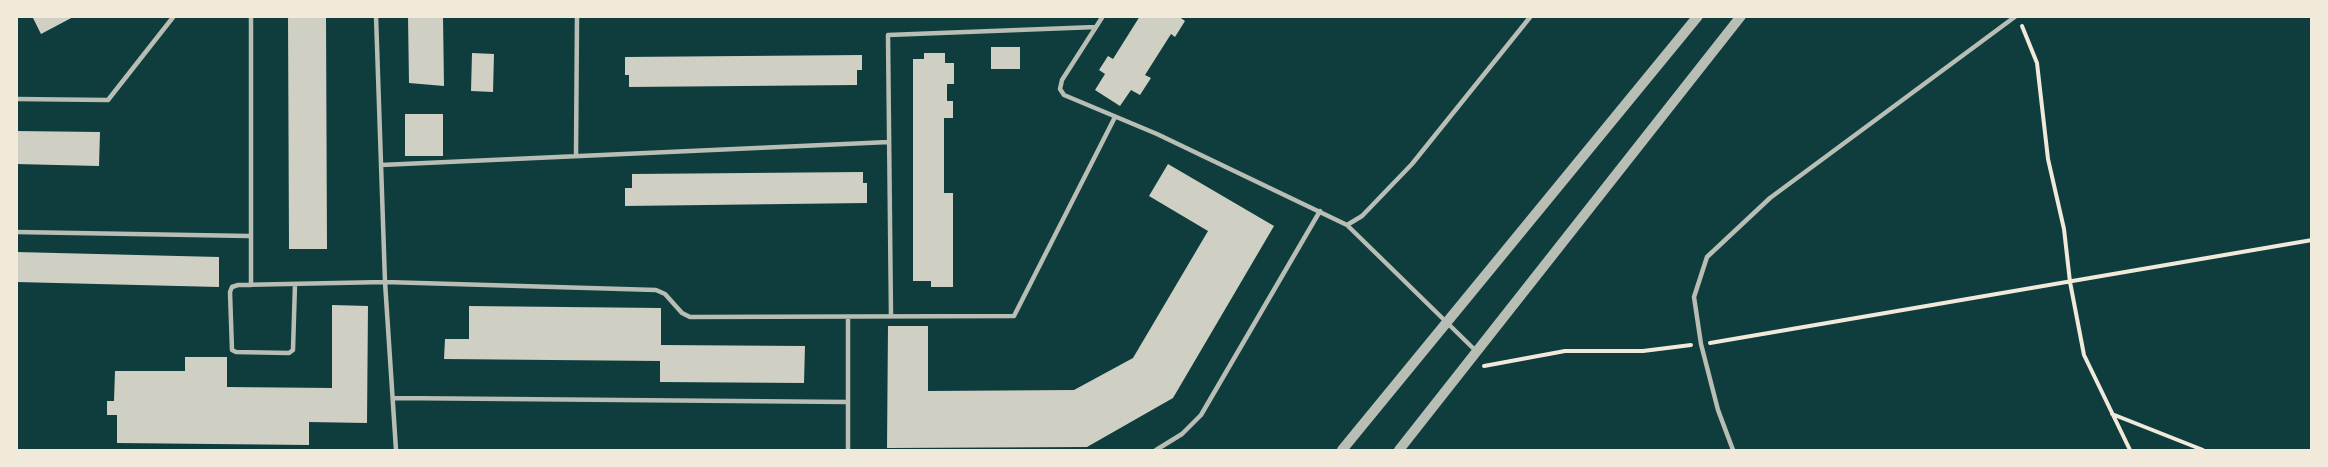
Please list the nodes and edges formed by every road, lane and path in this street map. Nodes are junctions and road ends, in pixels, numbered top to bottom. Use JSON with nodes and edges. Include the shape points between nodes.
{"nodes":[{"id":1,"x":174,"y":16,"type":"edge"},
{"id":2,"x":251,"y":16,"type":"edge"},
{"id":3,"x":376,"y":16,"type":"edge"},
{"id":4,"x":577,"y":16,"type":"edge"},
{"id":5,"x":1102,"y":16,"type":"edge"},
{"id":6,"x":1531,"y":16,"type":"edge"},
{"id":7,"x":1698,"y":16,"type":"edge"},
{"id":8,"x":1741,"y":16,"type":"edge"},
{"id":9,"x":2017,"y":16,"type":"edge"},
{"id":10,"x":1096,"y":27,"type":"junction"},
{"id":11,"x":16,"y":99,"type":"edge"},
{"id":12,"x":1115,"y":117,"type":"junction"},
{"id":13,"x":889,"y":142,"type":"junction"},
{"id":14,"x":576,"y":156,"type":"junction"},
{"id":15,"x":381,"y":165,"type":"junction"},
{"id":16,"x":1320,"y":211,"type":"junction"},
{"id":17,"x":1347,"y":225,"type":"junction"},
{"id":18,"x":16,"y":232,"type":"edge"},
{"id":19,"x":249,"y":236,"type":"junction"},
{"id":20,"x":2312,"y":240,"type":"edge"},
{"id":21,"x":386,"y":282,"type":"junction"},
{"id":22,"x":2070,"y":282,"type":"junction"},
{"id":23,"x":295,"y":284,"type":"junction"},
{"id":24,"x":251,"y":285,"type":"junction"},
{"id":25,"x":891,"y":316,"type":"junction"},
{"id":26,"x":848,"y":317,"type":"junction"},
{"id":27,"x":1447,"y":323,"type":"junction"},
{"id":28,"x":1701,"y":344,"type":"junction"},
{"id":29,"x":1477,"y":352,"type":"junction"},
{"id":30,"x":1462,"y":370,"type":"junction"},
{"id":31,"x":393,"y":398,"type":"junction"},
{"id":32,"x":848,"y":402,"type":"junction"},
{"id":33,"x":2112,"y":414,"type":"junction"},
{"id":34,"x":396,"y":450,"type":"edge"},
{"id":35,"x":848,"y":450,"type":"edge"},
{"id":36,"x":1156,"y":450,"type":"edge"},
{"id":37,"x":1342,"y":450,"type":"edge"},
{"id":38,"x":1399,"y":450,"type":"edge"},
{"id":39,"x":1733,"y":450,"type":"edge"},
{"id":40,"x":2130,"y":450,"type":"edge"},
{"id":41,"x":2204,"y":450,"type":"edge"}],
"edges":[{"from":1,"to":11,"type":"lane","via":[[108,100]]},
{"from":2,"to":19,"type":"lane"},
{"from":3,"to":15,"type":"lane"},
{"from":4,"to":14,"type":"lane"},
{"from":5,"to":10,"type":"lane"},
{"from":6,"to":17,"type":"lane","via":[[1412,164],[1362,216]]},
{"from":7,"to":27,"type":"street"},
{"from":8,"to":29,"type":"street"},
{"from":9,"to":22,"type":"path","via":[[2037,63],[2048,159],[2064,229]]},
{"from":9,"to":28,"type":"lane","via":[[1770,198],[1707,257],[1694,297]]},
{"from":10,"to":12,"type":"lane","via":[[1060,89],[1064,95]]},
{"from":10,"to":13,"type":"lane","via":[[888,35]]},
{"from":12,"to":16,"type":"lane"},
{"from":12,"to":25,"type":"lane","via":[[1014,316]]},
{"from":13,"to":14,"type":"lane"},
{"from":13,"to":25,"type":"lane"},
{"from":14,"to":15,"type":"lane"},
{"from":15,"to":21,"type":"lane"},
{"from":16,"to":17,"type":"lane"},
{"from":16,"to":36,"type":"lane","via":[[1201,416]]},
{"from":17,"to":27,"type":"lane"},
{"from":18,"to":19,"type":"lane"},
{"from":19,"to":24,"type":"lane"},
{"from":20,"to":22,"type":"path"},
{"from":21,"to":23,"type":"lane"},
{"from":21,"to":26,"type":"lane","via":[[656,290],[690,317]]},
{"from":21,"to":31,"type":"lane"},
{"from":22,"to":28,"type":"path"},
{"from":22,"to":33,"type":"path","via":[[2084,355]]},
{"from":23,"to":24,"type":"lane"},
{"from":23,"to":24,"type":"lane","via":[[293,350],[289,353],[236,352],[230,346],[230,292],[238,285]]},
{"from":25,"to":26,"type":"lane"},
{"from":26,"to":32,"type":"lane"},
{"from":27,"to":29,"type":"lane"},
{"from":27,"to":37,"type":"street"},
{"from":28,"to":30,"type":"path","via":[[1643,351],[1565,351]]},
{"from":28,"to":39,"type":"lane"},
{"from":29,"to":30,"type":"street"},
{"from":30,"to":38,"type":"street"},
{"from":31,"to":32,"type":"lane"},
{"from":31,"to":34,"type":"lane"},
{"from":32,"to":35,"type":"lane"},
{"from":33,"to":40,"type":"path"},
{"from":33,"to":41,"type":"path"}]}
